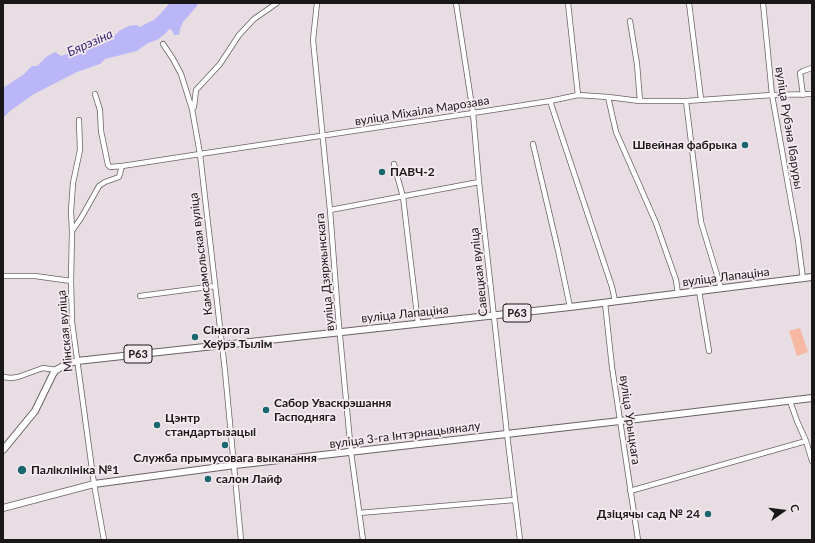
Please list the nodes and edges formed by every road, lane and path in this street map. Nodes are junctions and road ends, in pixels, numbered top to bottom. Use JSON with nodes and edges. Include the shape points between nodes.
{"nodes":[{"id":1,"x":277,"y":3,"type":"edge"},
{"id":2,"x":317,"y":3,"type":"edge"},
{"id":3,"x":456,"y":3,"type":"edge"},
{"id":4,"x":568,"y":3,"type":"edge"},
{"id":5,"x":689,"y":3,"type":"edge"},
{"id":6,"x":763,"y":3,"type":"edge"},
{"id":7,"x":630,"y":22,"type":"dead end"},
{"id":8,"x":163,"y":44,"type":"dead end"},
{"id":9,"x":812,"y":68,"type":"edge"},
{"id":10,"x":95,"y":94,"type":"dead end"},
{"id":11,"x":803,"y":94,"type":"junction"},
{"id":12,"x":812,"y":94,"type":"edge"},
{"id":13,"x":578,"y":95,"type":"junction"},
{"id":14,"x":772,"y":95,"type":"junction"},
{"id":15,"x":608,"y":97,"type":"junction"},
{"id":16,"x":701,"y":99,"type":"junction"},
{"id":17,"x":550,"y":101,"type":"junction"},
{"id":18,"x":640,"y":101,"type":"junction"},
{"id":19,"x":686,"y":101,"type":"junction"},
{"id":20,"x":192,"y":109,"type":"junction"},
{"id":21,"x":473,"y":113,"type":"junction"},
{"id":22,"x":79,"y":120,"type":"dead end"},
{"id":23,"x":322,"y":136,"type":"junction"},
{"id":24,"x":534,"y":144,"type":"dead end"},
{"id":25,"x":200,"y":154,"type":"junction"},
{"id":26,"x":394,"y":164,"type":"dead end"},
{"id":27,"x":122,"y":166,"type":"junction"},
{"id":28,"x":479,"y":182,"type":"junction"},
{"id":29,"x":402,"y":197,"type":"junction"},
{"id":30,"x":330,"y":210,"type":"junction"},
{"id":31,"x":72,"y":231,"type":"junction"},
{"id":32,"x":3,"y":276,"type":"edge"},
{"id":33,"x":812,"y":277,"type":"edge"},
{"id":34,"x":803,"y":279,"type":"junction"},
{"id":35,"x":71,"y":281,"type":"junction"},
{"id":36,"x":215,"y":286,"type":"junction"},
{"id":37,"x":721,"y":288,"type":"junction"},
{"id":38,"x":699,"y":291,"type":"junction"},
{"id":39,"x":678,"y":294,"type":"junction"},
{"id":40,"x":140,"y":296,"type":"dead end"},
{"id":41,"x":616,"y":301,"type":"junction"},
{"id":42,"x":604,"y":303,"type":"junction"},
{"id":43,"x":570,"y":307,"type":"junction"},
{"id":44,"x":494,"y":315,"type":"junction"},
{"id":45,"x":418,"y":323,"type":"junction"},
{"id":46,"x":340,"y":332,"type":"junction"},
{"id":47,"x":222,"y":345,"type":"junction"},
{"id":48,"x":709,"y":351,"type":"dead end"},
{"id":49,"x":77,"y":361,"type":"junction"},
{"id":50,"x":56,"y":370,"type":"junction"},
{"id":51,"x":3,"y":377,"type":"edge"},
{"id":52,"x":812,"y":398,"type":"edge"},
{"id":53,"x":790,"y":401,"type":"junction"},
{"id":54,"x":620,"y":422,"type":"junction"},
{"id":55,"x":507,"y":434,"type":"junction"},
{"id":56,"x":806,"y":441,"type":"junction"},
{"id":57,"x":3,"y":450,"type":"edge"},
{"id":58,"x":351,"y":452,"type":"junction"},
{"id":59,"x":812,"y":461,"type":"edge"},
{"id":60,"x":235,"y":465,"type":"junction"},
{"id":61,"x":94,"y":484,"type":"junction"},
{"id":62,"x":630,"y":491,"type":"junction"},
{"id":63,"x":514,"y":500,"type":"junction"},
{"id":64,"x":3,"y":508,"type":"edge"},
{"id":65,"x":359,"y":513,"type":"junction"},
{"id":66,"x":104,"y":540,"type":"edge"},
{"id":67,"x":242,"y":540,"type":"edge"},
{"id":68,"x":363,"y":540,"type":"edge"},
{"id":69,"x":520,"y":540,"type":"edge"},
{"id":70,"x":638,"y":540,"type":"edge"}],
"edges":[{"from":1,"to":20,"type":"street","via":[[254,19],[239,35],[220,64],[196,90]]},
{"from":2,"to":23,"type":"street","name":"вуліца Дзяржынскага","via":[[313,40]]},
{"from":3,"to":21,"type":"street","name":"Савецкая вуліца"},
{"from":4,"to":13,"type":"street"},
{"from":5,"to":16,"type":"street"},
{"from":6,"to":14,"type":"street","name":"вуліца Рубэна Ібаруры"},
{"from":7,"to":18,"type":"street"},
{"from":8,"to":20,"type":"street","name":"Камсамольская вуліца","via":[[181,74]]},
{"from":9,"to":11,"type":"street","via":[[800,73]]},
{"from":10,"to":27,"type":"street","via":[[100,110],[101,131],[108,165]]},
{"from":11,"to":12,"type":"street","name":"вуліца Міхаіла Марозава"},
{"from":11,"to":14,"type":"street","name":"вуліца Міхаіла Марозава"},
{"from":13,"to":15,"type":"street","name":"вуліца Міхаіла Марозава"},
{"from":13,"to":17,"type":"street","name":"вуліца Міхаіла Марозава"},
{"from":14,"to":16,"type":"street","name":"вуліца Міхаіла Марозава"},
{"from":14,"to":34,"type":"street","name":"вуліца Рубэна Ібаруры"},
{"from":15,"to":18,"type":"street","name":"вуліца Міхаіла Марозава"},
{"from":15,"to":39,"type":"street","via":[[616,132],[656,223],[676,280]]},
{"from":16,"to":19,"type":"street","name":"вуліца Міхаіла Марозава"},
{"from":17,"to":21,"type":"street","name":"вуліца Міхаіла Марозава"},
{"from":17,"to":41,"type":"street"},
{"from":18,"to":19,"type":"street","name":"вуліца Міхаіла Марозава"},
{"from":19,"to":37,"type":"street","via":[[701,222]]},
{"from":20,"to":25,"type":"street","name":"Камсамольская вуліца"},
{"from":21,"to":23,"type":"street","name":"вуліца Міхаіла Марозава"},
{"from":21,"to":28,"type":"street","name":"Савецкая вуліца"},
{"from":22,"to":31,"type":"street","name":"Мінская вуліца","via":[[80,150],[73,183]]},
{"from":23,"to":25,"type":"street","name":"вуліца Міхаіла Марозава"},
{"from":23,"to":30,"type":"street","name":"вуліца Дзяржынскага"},
{"from":24,"to":43,"type":"street"},
{"from":25,"to":27,"type":"street","name":"вуліца Міхаіла Марозава"},
{"from":25,"to":36,"type":"street","name":"Камсамольская вуліца"},
{"from":26,"to":29,"type":"street"},
{"from":27,"to":31,"type":"street","via":[[119,177],[99,186]]},
{"from":28,"to":29,"type":"street"},
{"from":28,"to":44,"type":"street","name":"Савецкая вуліца"},
{"from":29,"to":30,"type":"street"},
{"from":29,"to":45,"type":"street"},
{"from":30,"to":46,"type":"street","name":"вуліца Дзяржынскага"},
{"from":31,"to":35,"type":"street","name":"Мінская вуліца"},
{"from":32,"to":35,"type":"street","via":[[35,276]]},
{"from":33,"to":34,"type":"main road","name":"вуліца Лапаціна","number":"Р63"},
{"from":34,"to":37,"type":"main road","name":"вуліца Лапаціна","number":"Р63"},
{"from":35,"to":49,"type":"street","name":"Мінская вуліца","via":[[72,322]]},
{"from":36,"to":40,"type":"street"},
{"from":36,"to":47,"type":"street","name":"Камсамольская вуліца"},
{"from":37,"to":38,"type":"main road","name":"вуліца Лапаціна","number":"Р63"},
{"from":38,"to":39,"type":"main road","name":"вуліца Лапаціна","number":"Р63"},
{"from":38,"to":48,"type":"street"},
{"from":39,"to":41,"type":"main road","name":"вуліца Лапаціна","number":"Р63"},
{"from":41,"to":42,"type":"main road","name":"вуліца Лапаціна","number":"Р63"},
{"from":42,"to":43,"type":"main road","name":"вуліца Лапаціна","number":"Р63"},
{"from":42,"to":54,"type":"street","name":"вуліца Урыцкага"},
{"from":43,"to":44,"type":"main road","name":"вуліца Лапаціна","number":"Р63"},
{"from":44,"to":45,"type":"main road","name":"вуліца Лапаціна","number":"Р63"},
{"from":44,"to":55,"type":"street","name":"Савецкая вуліца"},
{"from":45,"to":46,"type":"main road","name":"вуліца Лапаціна","number":"Р63"},
{"from":46,"to":47,"type":"main road","name":"вуліца Лапаціна","number":"Р63"},
{"from":46,"to":58,"type":"street","name":"вуліца Дзяржынскага"},
{"from":47,"to":49,"type":"main road","name":"вуліца Лапаціна","number":"Р63"},
{"from":47,"to":60,"type":"street","name":"Камсамольская вуліца"},
{"from":49,"to":50,"type":"main road","name":"вуліца Лапаціна","number":"Р63"},
{"from":49,"to":61,"type":"street","name":"Мінская вуліца"},
{"from":50,"to":51,"type":"street","name":"вуліца Лапаціна","via":[[43,368],[18,377]]},
{"from":50,"to":57,"type":"main road","via":[[35,411]]},
{"from":52,"to":53,"type":"main road","name":"вуліца 3-га Інтэрнацыяналу"},
{"from":53,"to":54,"type":"main road","name":"вуліца 3-га Інтэрнацыяналу"},
{"from":53,"to":56,"type":"street"},
{"from":54,"to":55,"type":"main road","name":"вуліца 3-га Інтэрнацыяналу"},
{"from":54,"to":62,"type":"street","name":"вуліца Урыцкага"},
{"from":55,"to":58,"type":"main road","name":"вуліца 3-га Інтэрнацыяналу"},
{"from":55,"to":63,"type":"street","name":"Савецкая вуліца"},
{"from":56,"to":59,"type":"street"},
{"from":56,"to":62,"type":"street"},
{"from":58,"to":60,"type":"main road","name":"вуліца 3-га Інтэрнацыяналу"},
{"from":58,"to":65,"type":"street","name":"вуліца Дзяржынскага"},
{"from":60,"to":61,"type":"main road","name":"вуліца 3-га Інтэрнацыяналу"},
{"from":60,"to":67,"type":"street","name":"Камсамольская вуліца"},
{"from":61,"to":64,"type":"main road","name":"вуліца 3-га Інтэрнацыяналу"},
{"from":61,"to":66,"type":"street","name":"Мінская вуліца"},
{"from":62,"to":70,"type":"street","name":"вуліца Урыцкага"},
{"from":63,"to":65,"type":"street"},
{"from":63,"to":69,"type":"street","name":"Савецкая вуліца"},
{"from":65,"to":68,"type":"street","name":"вуліца Дзяржынскага"}]}
